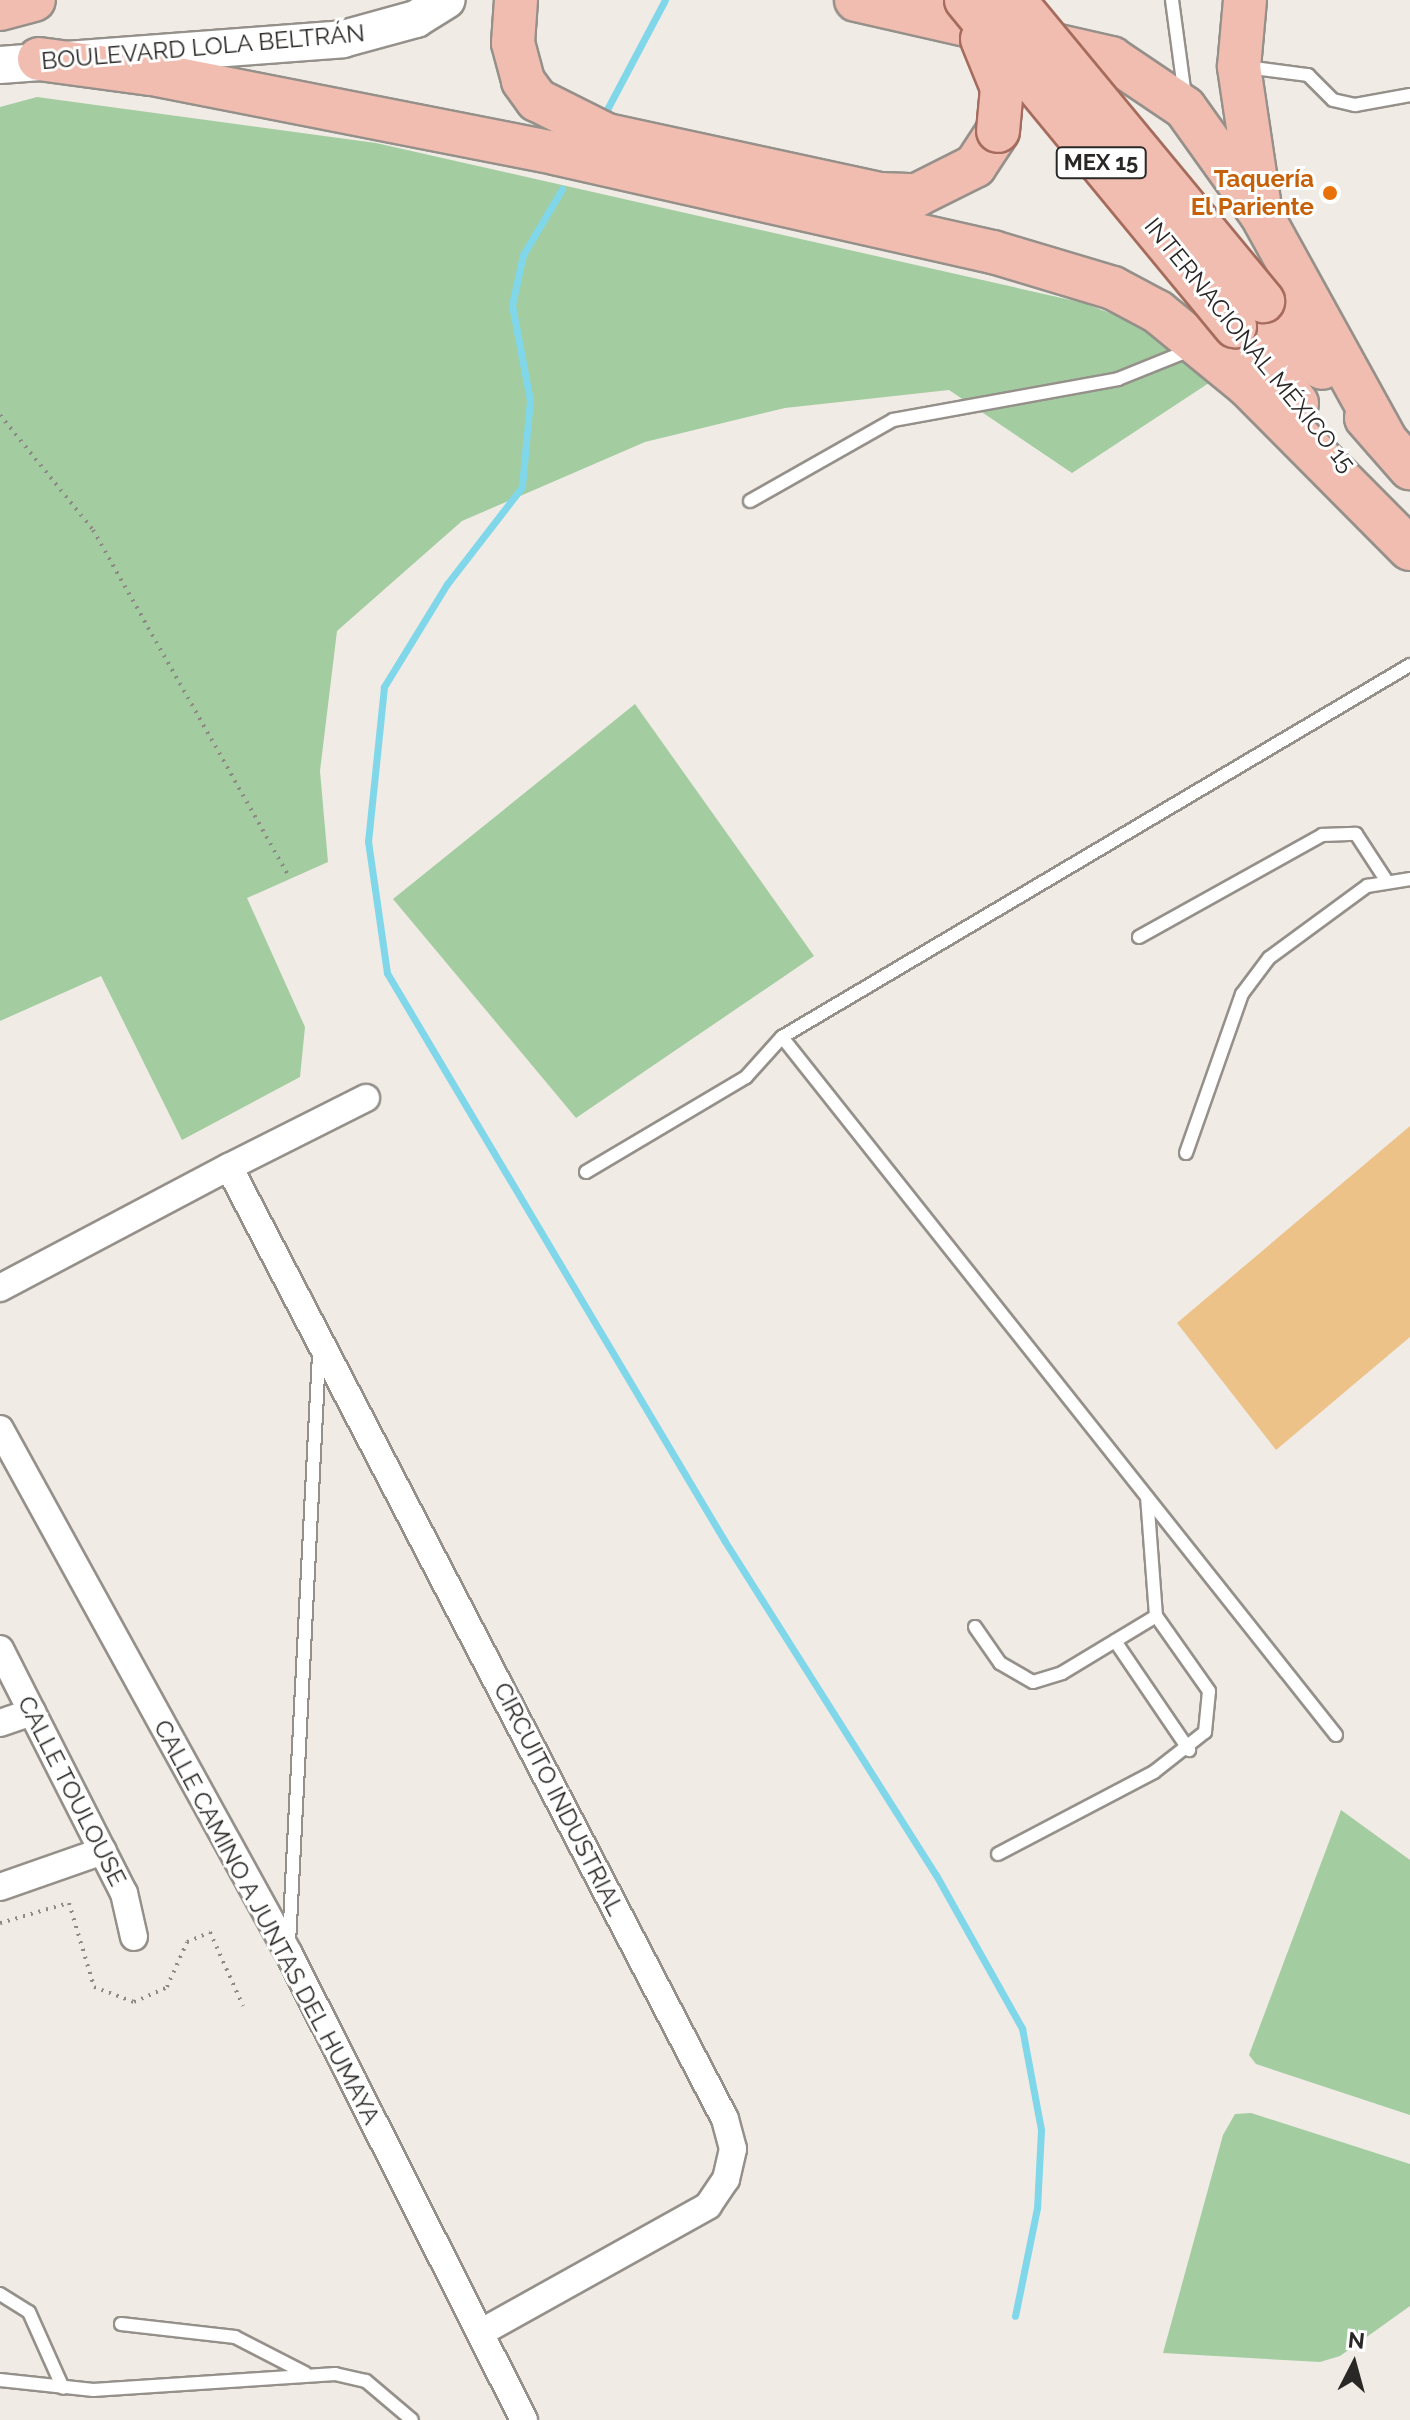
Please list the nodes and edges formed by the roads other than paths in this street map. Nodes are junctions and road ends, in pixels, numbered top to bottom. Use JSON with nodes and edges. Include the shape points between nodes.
{"nodes":[{"id":1,"x":34,"y":0,"type":"edge"},
{"id":2,"x":447,"y":0,"type":"edge"},
{"id":3,"x":516,"y":0,"type":"edge"},
{"id":4,"x":858,"y":0,"type":"edge"},
{"id":5,"x":952,"y":0,"type":"edge"},
{"id":6,"x":966,"y":0,"type":"edge"},
{"id":7,"x":1014,"y":0,"type":"edge"},
{"id":8,"x":1172,"y":0,"type":"edge"},
{"id":9,"x":1245,"y":0,"type":"edge"},
{"id":10,"x":0,"y":9,"type":"edge"},
{"id":11,"x":20,"y":62,"type":"edge"},
{"id":12,"x":1239,"y":67,"type":"junction"},
{"id":13,"x":1410,"y":95,"type":"edge"},
{"id":14,"x":1185,"y":108,"type":"junction"},
{"id":15,"x":1261,"y":214,"type":"junction"},
{"id":16,"x":1233,"y":324,"type":"junction"},
{"id":17,"x":1397,"y":454,"type":"edge"},
{"id":18,"x":750,"y":501,"type":"dead end"},
{"id":19,"x":1410,"y":546,"type":"edge"},
{"id":20,"x":1410,"y":665,"type":"edge"},
{"id":21,"x":1410,"y":879,"type":"edge"},
{"id":22,"x":1386,"y":880,"type":"junction"},
{"id":23,"x":1139,"y":937,"type":"dead end"},
{"id":24,"x":782,"y":1037,"type":"junction"},
{"id":25,"x":366,"y":1098,"type":"dead end"},
{"id":26,"x":1186,"y":1153,"type":"dead end"},
{"id":27,"x":229,"y":1167,"type":"junction"},
{"id":28,"x":586,"y":1172,"type":"dead end"},
{"id":29,"x":0,"y":1288,"type":"edge"},
{"id":30,"x":320,"y":1338,"type":"junction"},
{"id":31,"x":0,"y":1429,"type":"edge"},
{"id":32,"x":1147,"y":1497,"type":"junction"},
{"id":33,"x":1156,"y":1616,"type":"junction"},
{"id":34,"x":975,"y":1627,"type":"dead end"},
{"id":35,"x":1115,"y":1641,"type":"junction"},
{"id":36,"x":0,"y":1649,"type":"edge"},
{"id":37,"x":32,"y":1712,"type":"junction"},
{"id":38,"x":0,"y":1723,"type":"edge"},
{"id":39,"x":1336,"y":1735,"type":"dead end"},
{"id":40,"x":1189,"y":1750,"type":"junction"},
{"id":41,"x":103,"y":1851,"type":"junction"},
{"id":42,"x":998,"y":1854,"type":"dead end"},
{"id":43,"x":0,"y":1887,"type":"edge"},
{"id":44,"x":134,"y":1937,"type":"dead end"},
{"id":45,"x":289,"y":1954,"type":"junction"},
{"id":46,"x":0,"y":2294,"type":"edge"},
{"id":47,"x":121,"y":2324,"type":"dead end"},
{"id":48,"x":482,"y":2332,"type":"junction"},
{"id":49,"x":305,"y":2373,"type":"junction"},
{"id":50,"x":0,"y":2380,"type":"edge"},
{"id":51,"x":63,"y":2388,"type":"junction"},
{"id":52,"x":412,"y":2420,"type":"edge"},
{"id":53,"x":524,"y":2420,"type":"edge"}],
"edges":[{"from":1,"to":10,"type":"main road"},
{"from":2,"to":11,"type":"main road","name":"BOULEVARD LOLA BELTRÁN","via":[[416,19],[343,39]]},
{"from":3,"to":5,"type":"main road","bridge":true,"via":[[513,43],[523,81],[550,109],[607,135],[879,194],[917,195],[975,166],[998,131],[997,69]]},
{"from":4,"to":14,"type":"main road","via":[[1111,58]]},
{"from":6,"to":16,"type":"main road","name":"INTERNACIONAL MÉXICO 15","number":"MEX 15","bridge":true},
{"from":7,"to":16,"type":"main road","name":"INTERNACIONAL MÉXICO 15","number":"MEX 15","bridge":true},
{"from":8,"to":14,"type":"lane"},
{"from":9,"to":12,"type":"main road"},
{"from":11,"to":16,"type":"main road","via":[[543,151],[993,252]]},
{"from":12,"to":13,"type":"lane","via":[[1278,66],[1308,75],[1333,100],[1355,105]]},
{"from":12,"to":15,"type":"main road"},
{"from":14,"to":15,"type":"main road"},
{"from":15,"to":17,"type":"main road"},
{"from":16,"to":17,"type":"main road","name":"INTERNACIONAL MÉXICO 15","number":"MEX 15"},
{"from":16,"to":18,"type":"lane","via":[[1118,379],[893,420]]},
{"from":16,"to":19,"type":"main road","name":"INTERNACIONAL MÉXICO 15","number":"MEX 15"},
{"from":20,"to":24,"type":"lane"},
{"from":21,"to":22,"type":"lane"},
{"from":22,"to":23,"type":"lane","via":[[1356,834],[1322,835]]},
{"from":22,"to":26,"type":"lane","via":[[1315,920],[1269,958],[1242,994]]},
{"from":24,"to":28,"type":"lane","via":[[746,1077]]},
{"from":24,"to":32,"type":"lane"},
{"from":25,"to":27,"type":"street"},
{"from":27,"to":29,"type":"street"},
{"from":27,"to":30,"type":"street","name":"CIRCUITO INDUSTRIAL"},
{"from":30,"to":45,"type":"lane"},
{"from":30,"to":48,"type":"street","name":"CIRCUITO INDUSTRIAL","via":[[725,2119],[733,2149],[726,2179],[708,2206]]},
{"from":31,"to":45,"type":"street","name":"CALLE CAMINO A JUNTAS DEL HUMAYA"},
{"from":32,"to":33,"type":"lane"},
{"from":32,"to":39,"type":"lane"},
{"from":33,"to":35,"type":"lane"},
{"from":33,"to":40,"type":"lane","via":[[1209,1691],[1205,1732]]},
{"from":34,"to":35,"type":"lane","via":[[1000,1663],[1033,1682]]},
{"from":35,"to":40,"type":"lane"},
{"from":36,"to":37,"type":"street","name":"CALLE TOULOUSE"},
{"from":37,"to":38,"type":"street"},
{"from":37,"to":41,"type":"street","name":"CALLE TOULOUSE"},
{"from":40,"to":42,"type":"lane"},
{"from":41,"to":43,"type":"street"},
{"from":41,"to":44,"type":"street","name":"CALLE TOULOUSE","via":[[124,1893]]},
{"from":45,"to":48,"type":"street","name":"CALLE CAMINO A JUNTAS DEL HUMAYA"},
{"from":46,"to":51,"type":"lane","via":[[29,2312]]},
{"from":47,"to":49,"type":"lane","via":[[235,2337]]},
{"from":48,"to":53,"type":"street","name":"CALLE CAMINO A JUNTAS DEL HUMAYA"},
{"from":49,"to":51,"type":"lane"},
{"from":49,"to":52,"type":"lane","via":[[366,2381]]},
{"from":50,"to":51,"type":"lane"}]}
